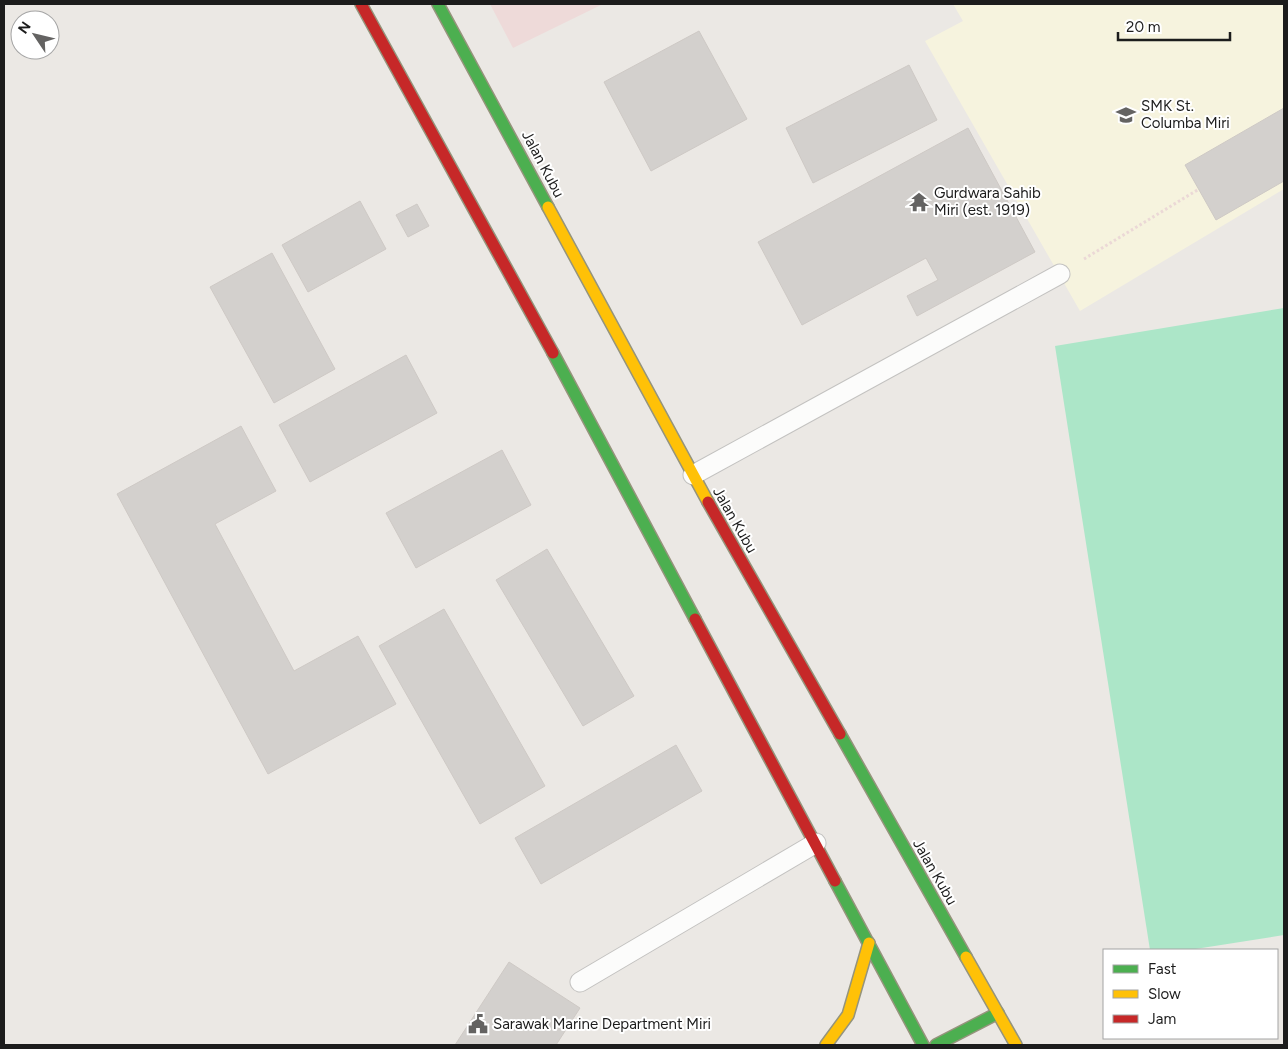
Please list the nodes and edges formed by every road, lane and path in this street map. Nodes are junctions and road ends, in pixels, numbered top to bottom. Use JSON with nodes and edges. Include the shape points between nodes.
{"nodes":[{"id":1,"x":361,"y":4,"type":"edge"},
{"id":2,"x":438,"y":4,"type":"edge"},
{"id":3,"x":1199,"y":189,"type":"dead end"},
{"id":4,"x":1060,"y":274,"type":"joint"},
{"id":5,"x":692,"y":475,"type":"junction"},
{"id":6,"x":816,"y":843,"type":"junction"},
{"id":7,"x":869,"y":943,"type":"junction"},
{"id":8,"x":580,"y":982,"type":"dead end"},
{"id":9,"x":998,"y":1013,"type":"junction"},
{"id":10,"x":826,"y":1045,"type":"edge"},
{"id":11,"x":923,"y":1045,"type":"edge"},
{"id":12,"x":936,"y":1045,"type":"edge"},
{"id":13,"x":1016,"y":1045,"type":"edge"}],
"edges":[{"from":1,"to":6,"type":"main road","via":[[510,272]]},
{"from":2,"to":5,"type":"main road","name":"Jalan Kubu"},
{"from":3,"to":4,"type":"path"},
{"from":4,"to":5,"type":"lane"},
{"from":5,"to":9,"type":"main road","name":"Jalan Kubu"},
{"from":6,"to":7,"type":"main road"},
{"from":6,"to":8,"type":"lane"},
{"from":7,"to":10,"type":"main road","via":[[848,1015]]},
{"from":7,"to":11,"type":"main road"},
{"from":9,"to":12,"type":"main road"},
{"from":9,"to":13,"type":"main road","name":"Jalan Kubu"}]}
